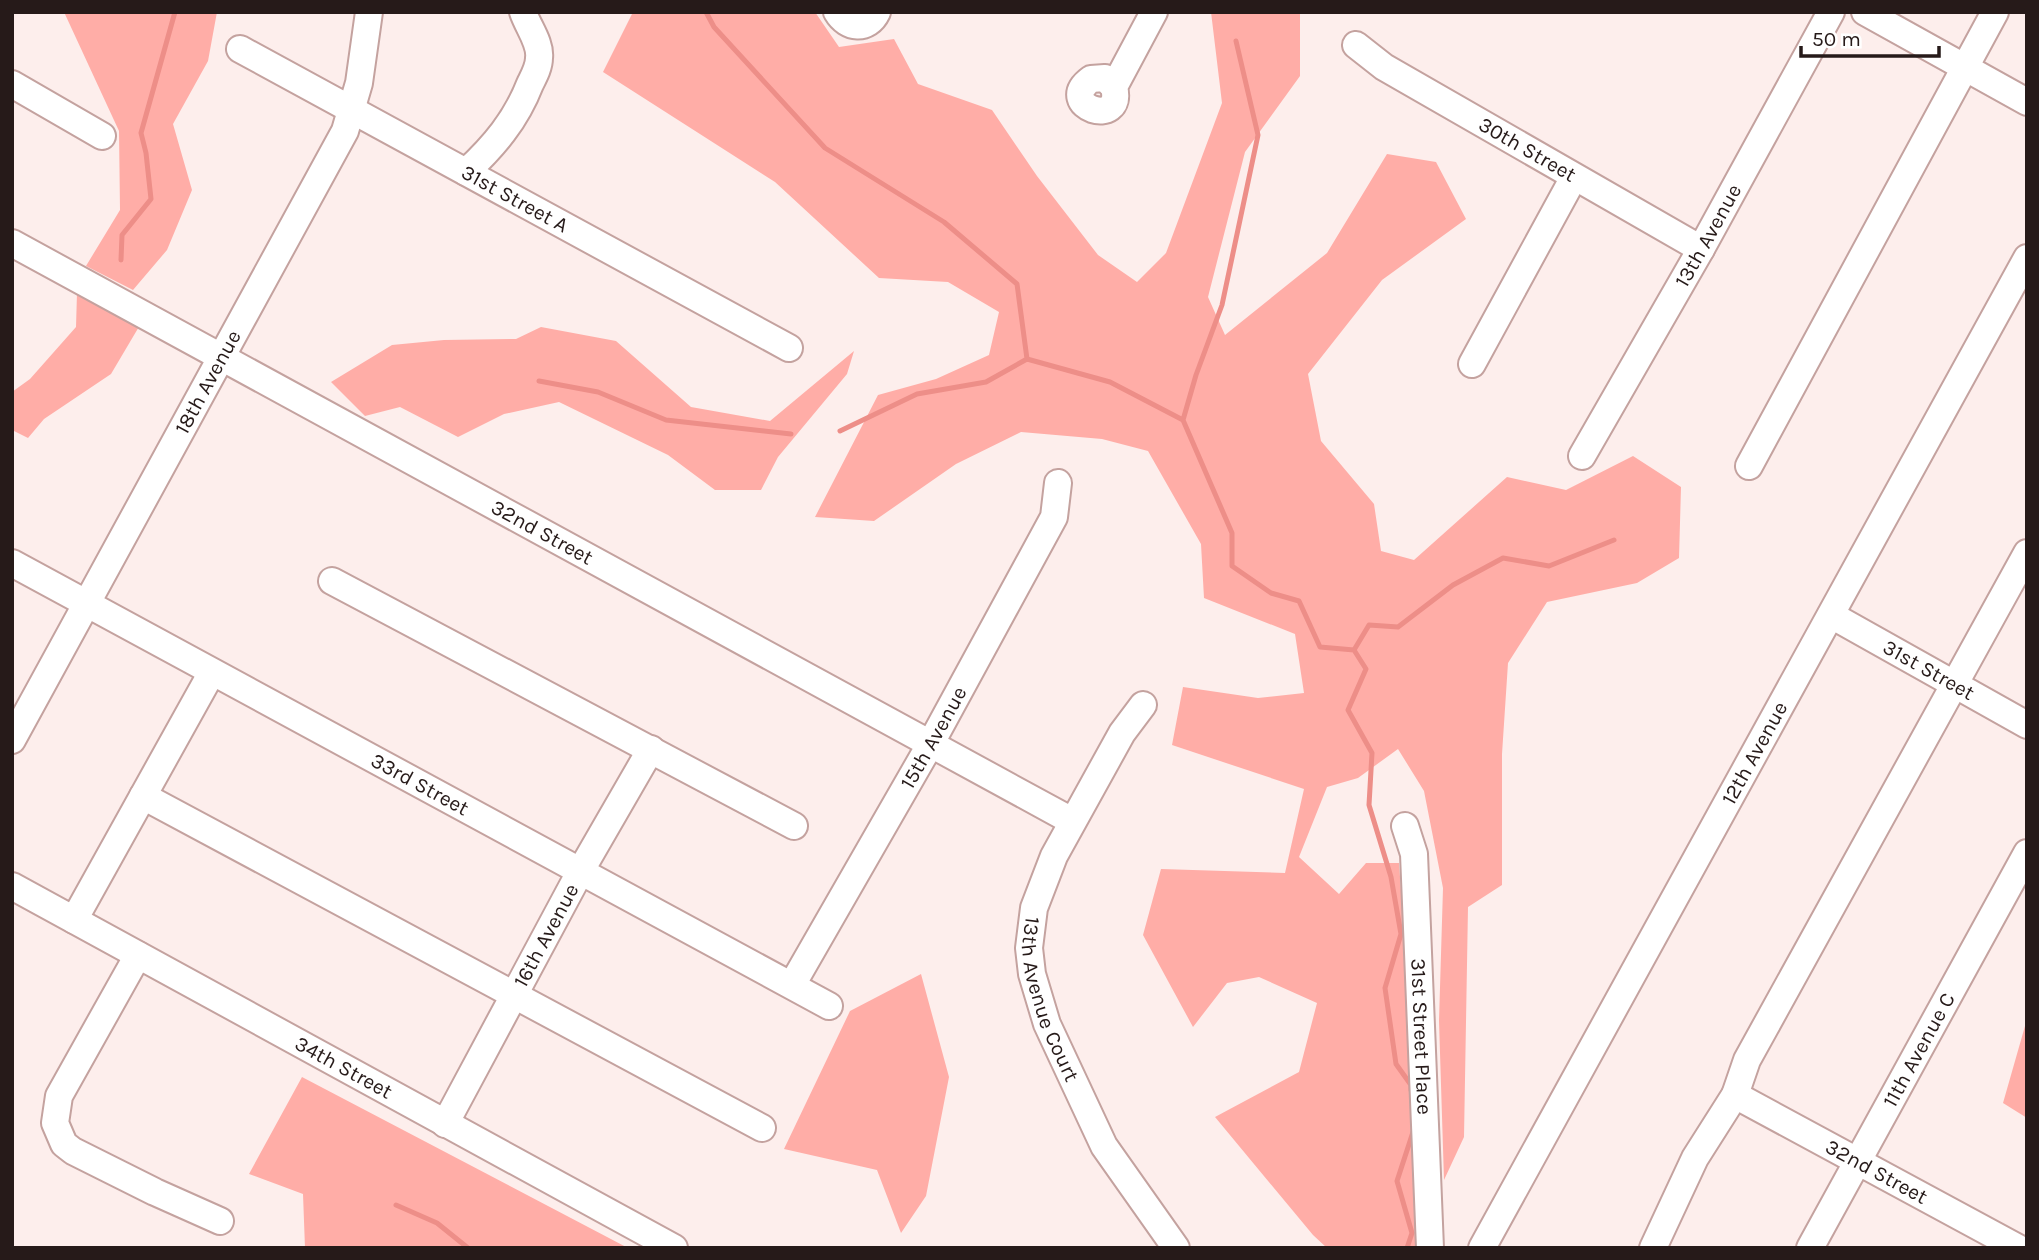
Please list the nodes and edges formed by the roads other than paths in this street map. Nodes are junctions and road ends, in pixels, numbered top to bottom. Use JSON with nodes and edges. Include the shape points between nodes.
{"nodes":[{"id":1,"x":369,"y":12,"type":"edge"},
{"id":2,"x":523,"y":12,"type":"edge"},
{"id":3,"x":836,"y":12,"type":"edge"},
{"id":4,"x":877,"y":12,"type":"edge"},
{"id":5,"x":1154,"y":12,"type":"edge"},
{"id":6,"x":1831,"y":12,"type":"edge"},
{"id":7,"x":1865,"y":12,"type":"edge"},
{"id":8,"x":1995,"y":12,"type":"edge"},
{"id":9,"x":1356,"y":45,"type":"dead end"},
{"id":10,"x":240,"y":49,"type":"dead end"},
{"id":11,"x":1964,"y":68,"type":"junction"},
{"id":12,"x":12,"y":84,"type":"edge"},
{"id":13,"x":1114,"y":87,"type":"dead end"},
{"id":14,"x":2027,"y":102,"type":"edge"},
{"id":15,"x":352,"y":110,"type":"junction"},
{"id":16,"x":102,"y":136,"type":"dead end"},
{"id":17,"x":466,"y":172,"type":"junction"},
{"id":18,"x":1574,"y":177,"type":"junction"},
{"id":19,"x":12,"y":243,"type":"edge"},
{"id":20,"x":1701,"y":249,"type":"junction"},
{"id":21,"x":2027,"y":258,"type":"edge"},
{"id":22,"x":789,"y":348,"type":"dead end"},
{"id":23,"x":221,"y":358,"type":"junction"},
{"id":24,"x":1472,"y":364,"type":"dead end"},
{"id":25,"x":1582,"y":456,"type":"dead end"},
{"id":26,"x":1749,"y":466,"type":"dead end"},
{"id":27,"x":1058,"y":483,"type":"dead end"},
{"id":28,"x":2027,"y":553,"type":"edge"},
{"id":29,"x":12,"y":563,"type":"edge"},
{"id":30,"x":332,"y":581,"type":"dead end"},
{"id":31,"x":87,"y":603,"type":"junction"},
{"id":32,"x":1831,"y":615,"type":"junction"},
{"id":33,"x":212,"y":672,"type":"junction"},
{"id":34,"x":1954,"y":685,"type":"junction"},
{"id":35,"x":1143,"y":705,"type":"dead end"},
{"id":36,"x":2027,"y":725,"type":"edge"},
{"id":37,"x":15,"y":729,"type":"edge"},
{"id":38,"x":930,"y":743,"type":"junction"},
{"id":39,"x":651,"y":749,"type":"junction"},
{"id":40,"x":143,"y":796,"type":"junction"},
{"id":41,"x":1072,"y":821,"type":"junction"},
{"id":42,"x":794,"y":826,"type":"dead end"},
{"id":43,"x":1405,"y":826,"type":"dead end"},
{"id":44,"x":2027,"y":853,"type":"edge"},
{"id":45,"x":580,"y":872,"type":"junction"},
{"id":46,"x":12,"y":886,"type":"edge"},
{"id":47,"x":74,"y":920,"type":"junction"},
{"id":48,"x":138,"y":955,"type":"junction"},
{"id":49,"x":792,"y":985,"type":"junction"},
{"id":50,"x":515,"y":995,"type":"junction"},
{"id":51,"x":829,"y":1006,"type":"dead end"},
{"id":52,"x":1735,"y":1095,"type":"junction"},
{"id":53,"x":445,"y":1124,"type":"junction"},
{"id":54,"x":762,"y":1128,"type":"dead end"},
{"id":55,"x":1858,"y":1162,"type":"junction"},
{"id":56,"x":220,"y":1221,"type":"dead end"},
{"id":57,"x":674,"y":1248,"type":"edge"},
{"id":58,"x":1176,"y":1248,"type":"edge"},
{"id":59,"x":1430,"y":1248,"type":"edge"},
{"id":60,"x":1482,"y":1248,"type":"edge"},
{"id":61,"x":1653,"y":1248,"type":"edge"},
{"id":62,"x":1810,"y":1248,"type":"edge"},
{"id":63,"x":2018,"y":1248,"type":"edge"}],
"edges":[{"from":1,"to":15,"type":"street","name":"18th Avenue"},
{"from":2,"to":17,"type":"street","via":[[540,58],[513,120]]},
{"from":3,"to":4,"type":"street","via":[[852,26],[861,26]]},
{"from":5,"to":13,"type":"street"},
{"from":6,"to":20,"type":"street","name":"13th Avenue"},
{"from":7,"to":11,"type":"street"},
{"from":8,"to":11,"type":"street"},
{"from":9,"to":18,"type":"street","name":"30th Street","via":[[1384,67]]},
{"from":10,"to":15,"type":"street","name":"31st Street A"},
{"from":11,"to":14,"type":"street"},
{"from":11,"to":26,"type":"street"},
{"from":12,"to":16,"type":"street"},
{"from":15,"to":17,"type":"street","name":"31st Street A"},
{"from":15,"to":23,"type":"street","name":"18th Avenue","via":[[345,131]]},
{"from":17,"to":22,"type":"street","name":"31st Street A"},
{"from":18,"to":20,"type":"street","name":"30th Street"},
{"from":18,"to":24,"type":"street"},
{"from":19,"to":23,"type":"street","name":"32nd Street"},
{"from":20,"to":25,"type":"street","name":"13th Avenue"},
{"from":21,"to":32,"type":"street","name":"12th Avenue"},
{"from":23,"to":31,"type":"street","name":"18th Avenue"},
{"from":23,"to":38,"type":"street","name":"32nd Street"},
{"from":27,"to":38,"type":"street","name":"15th Avenue","via":[[1054,517]]},
{"from":28,"to":34,"type":"street"},
{"from":29,"to":31,"type":"street","name":"33rd Street"},
{"from":30,"to":39,"type":"street"},
{"from":31,"to":33,"type":"street","name":"33rd Street"},
{"from":31,"to":37,"type":"street","name":"18th Avenue"},
{"from":32,"to":34,"type":"street","name":"31st Street"},
{"from":32,"to":60,"type":"street","name":"12th Avenue"},
{"from":33,"to":40,"type":"street"},
{"from":33,"to":45,"type":"street","name":"33rd Street"},
{"from":34,"to":36,"type":"street","name":"31st Street"},
{"from":34,"to":52,"type":"street","via":[[1747,1060]]},
{"from":35,"to":41,"type":"street","name":"13th Avenue Court"},
{"from":38,"to":41,"type":"street","name":"32nd Street"},
{"from":38,"to":49,"type":"street","name":"15th Avenue"},
{"from":39,"to":42,"type":"street"},
{"from":39,"to":45,"type":"street","name":"16th Avenue"},
{"from":40,"to":47,"type":"street"},
{"from":40,"to":50,"type":"street"},
{"from":41,"to":58,"type":"street","name":"13th Avenue Court","via":[[1034,908],[1029,948],[1032,974],[1047,1024],[1104,1146]]},
{"from":43,"to":59,"type":"street","name":"31st Street Place","via":[[1414,854]]},
{"from":44,"to":55,"type":"street","name":"11th Avenue C"},
{"from":45,"to":49,"type":"street","name":"33rd Street"},
{"from":45,"to":50,"type":"street","name":"16th Avenue"},
{"from":46,"to":47,"type":"street","name":"34th Street"},
{"from":47,"to":48,"type":"street","name":"34th Street"},
{"from":48,"to":53,"type":"street","name":"34th Street"},
{"from":48,"to":56,"type":"street","via":[[59,1096],[55,1123],[64,1144],[73,1151]]},
{"from":49,"to":51,"type":"street","name":"33rd Street"},
{"from":50,"to":53,"type":"street","name":"16th Avenue"},
{"from":50,"to":54,"type":"street"},
{"from":52,"to":55,"type":"street","name":"32nd Street"},
{"from":52,"to":61,"type":"street","via":[[1695,1158]]},
{"from":53,"to":57,"type":"street","name":"34th Street"},
{"from":55,"to":62,"type":"street","name":"11th Avenue C"},
{"from":55,"to":63,"type":"street","name":"32nd Street"}]}
